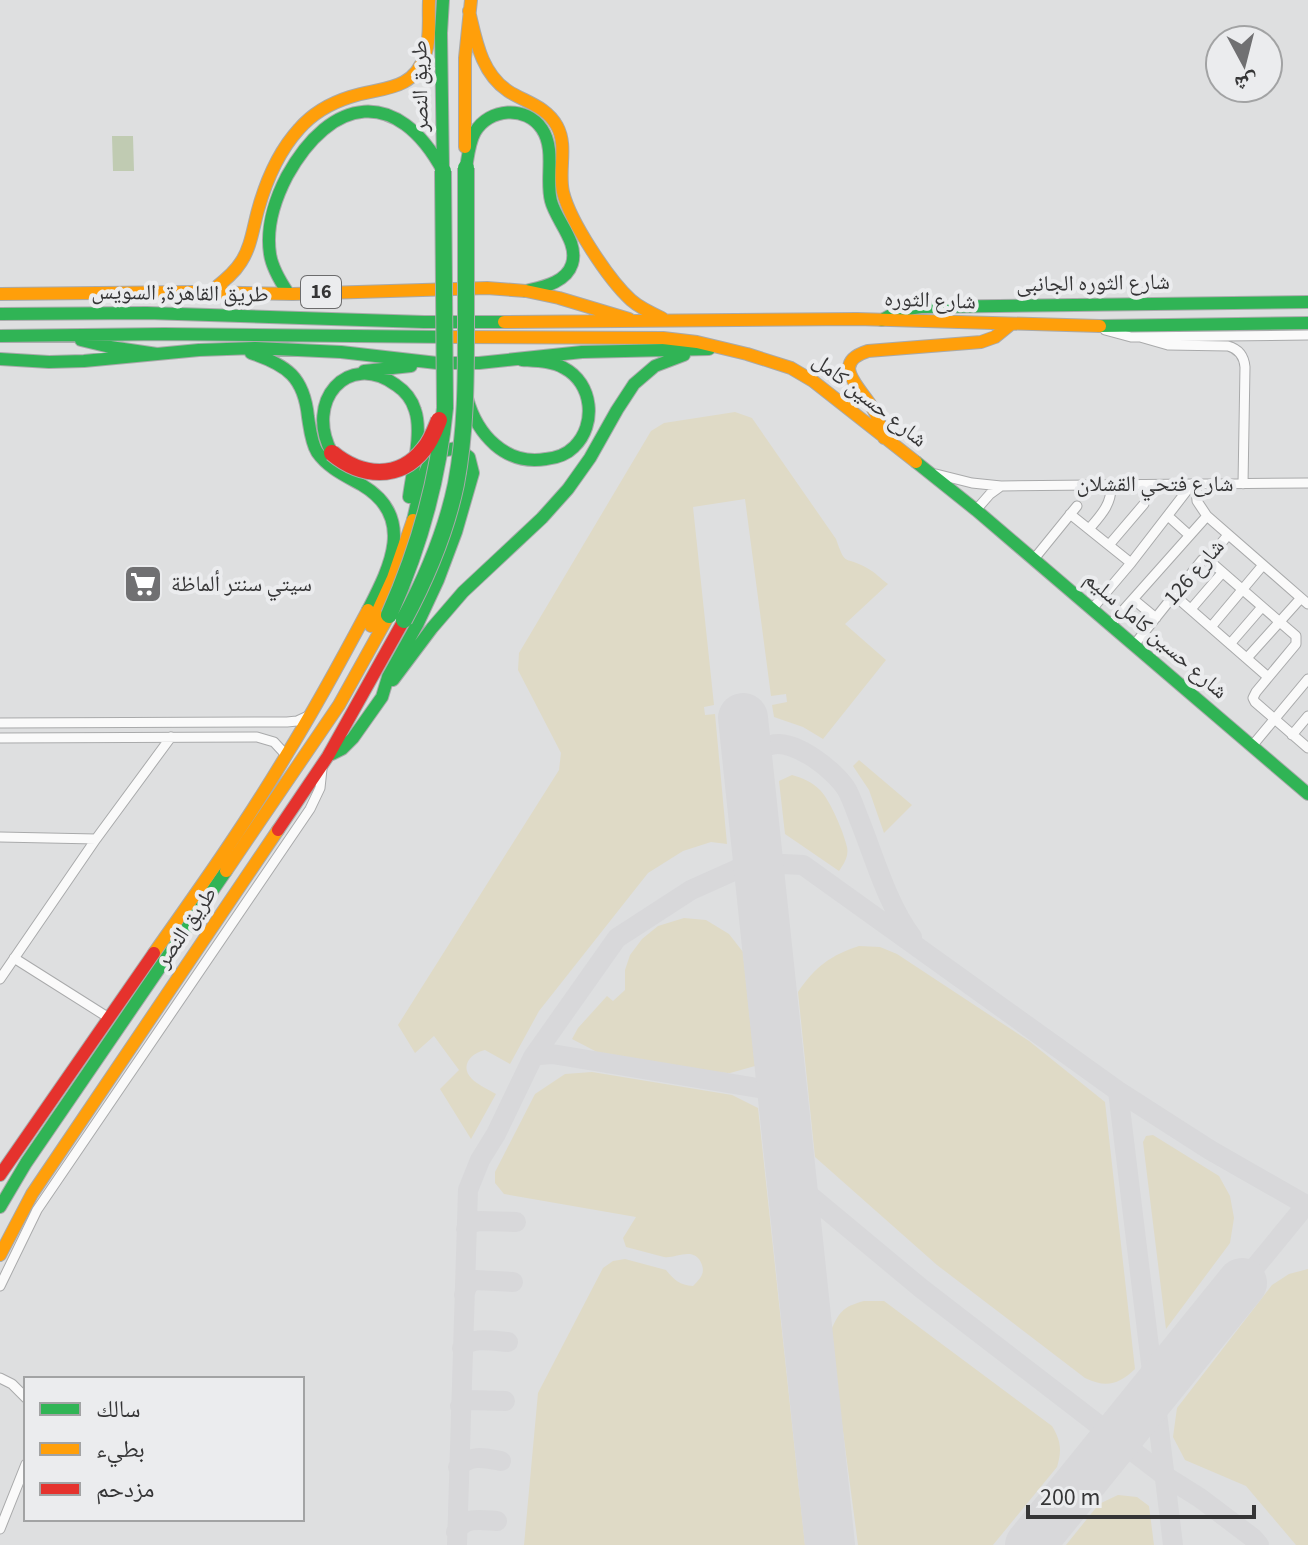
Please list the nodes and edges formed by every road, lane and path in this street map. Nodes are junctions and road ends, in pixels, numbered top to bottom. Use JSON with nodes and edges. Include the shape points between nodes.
{"nodes":[{"id":1,"x":429,"y":0,"type":"edge"},
{"id":2,"x":443,"y":0,"type":"edge"},
{"id":3,"x":470,"y":6,"type":"edge"},
{"id":4,"x":466,"y":168,"type":"junction"},
{"id":5,"x":443,"y":171,"type":"junction"},
{"id":6,"x":526,"y":291,"type":"junction"},
{"id":7,"x":210,"y":292,"type":"junction"},
{"id":8,"x":288,"y":293,"type":"junction"},
{"id":9,"x":0,"y":294,"type":"edge"},
{"id":10,"x":1308,"y":302,"type":"edge"},
{"id":11,"x":0,"y":314,"type":"edge"},
{"id":12,"x":676,"y":320,"type":"junction"},
{"id":13,"x":882,"y":320,"type":"junction"},
{"id":14,"x":637,"y":322,"type":"junction"},
{"id":15,"x":1308,"y":323,"type":"edge"},
{"id":16,"x":1011,"y":324,"type":"junction"},
{"id":17,"x":1098,"y":326,"type":"junction"},
{"id":18,"x":550,"y":330,"type":"junction"},
{"id":19,"x":64,"y":334,"type":"junction"},
{"id":20,"x":1308,"y":335,"type":"edge"},
{"id":21,"x":0,"y":336,"type":"edge"},
{"id":22,"x":1140,"y":337,"type":"junction"},
{"id":23,"x":236,"y":348,"type":"junction"},
{"id":24,"x":724,"y":348,"type":"junction"},
{"id":25,"x":702,"y":349,"type":"junction"},
{"id":26,"x":157,"y":354,"type":"junction"},
{"id":27,"x":0,"y":359,"type":"edge"},
{"id":28,"x":522,"y":360,"type":"junction"},
{"id":29,"x":437,"y":363,"type":"junction"},
{"id":30,"x":349,"y":377,"type":"junction"},
{"id":31,"x":467,"y":397,"type":"junction"},
{"id":32,"x":445,"y":408,"type":"junction"},
{"id":33,"x":884,"y":438,"type":"junction"},
{"id":34,"x":925,"y":470,"type":"junction"},
{"id":35,"x":1308,"y":483,"type":"edge"},
{"id":36,"x":1194,"y":484,"type":"junction"},
{"id":37,"x":1243,"y":484,"type":"junction"},
{"id":38,"x":1111,"y":485,"type":"junction"},
{"id":39,"x":1001,"y":486,"type":"junction"},
{"id":40,"x":1144,"y":504,"type":"dead end"},
{"id":41,"x":976,"y":510,"type":"junction"},
{"id":42,"x":1168,"y":516,"type":"junction"},
{"id":43,"x":1207,"y":516,"type":"junction"},
{"id":44,"x":1089,"y":529,"type":"junction"},
{"id":45,"x":1189,"y":535,"type":"junction"},
{"id":46,"x":1228,"y":535,"type":"junction"},
{"id":47,"x":1109,"y":545,"type":"junction"},
{"id":48,"x":402,"y":554,"type":"junction"},
{"id":49,"x":1205,"y":557,"type":"junction"},
{"id":50,"x":1034,"y":559,"type":"junction"},
{"id":51,"x":1131,"y":563,"type":"junction"},
{"id":52,"x":1263,"y":565,"type":"junction"},
{"id":53,"x":1222,"y":573,"type":"junction"},
{"id":54,"x":1242,"y":590,"type":"junction"},
{"id":55,"x":1174,"y":595,"type":"junction"},
{"id":56,"x":1133,"y":599,"type":"junction"},
{"id":57,"x":1305,"y":601,"type":"edge"},
{"id":58,"x":1262,"y":607,"type":"junction"},
{"id":59,"x":1092,"y":609,"type":"junction"},
{"id":60,"x":1191,"y":609,"type":"junction"},
{"id":61,"x":1158,"y":614,"type":"junction"},
{"id":62,"x":381,"y":615,"type":"junction"},
{"id":63,"x":1279,"y":622,"type":"junction"},
{"id":64,"x":1110,"y":625,"type":"junction"},
{"id":65,"x":1211,"y":627,"type":"junction"},
{"id":66,"x":1230,"y":644,"type":"junction"},
{"id":67,"x":1134,"y":645,"type":"junction"},
{"id":68,"x":1247,"y":658,"type":"junction"},
{"id":69,"x":1268,"y":677,"type":"junction"},
{"id":70,"x":1308,"y":679,"type":"edge"},
{"id":71,"x":382,"y":697,"type":"junction"},
{"id":72,"x":313,"y":713,"type":"junction"},
{"id":73,"x":1308,"y":716,"type":"edge"},
{"id":74,"x":1274,"y":719,"type":"junction"},
{"id":75,"x":0,"y":723,"type":"edge"},
{"id":76,"x":1292,"y":735,"type":"junction"},
{"id":77,"x":171,"y":737,"type":"junction"},
{"id":78,"x":0,"y":738,"type":"edge"},
{"id":79,"x":1252,"y":746,"type":"junction"},
{"id":80,"x":1308,"y":748,"type":"edge"},
{"id":81,"x":286,"y":755,"type":"junction"},
{"id":82,"x":325,"y":760,"type":"junction"},
{"id":83,"x":272,"y":793,"type":"junction"},
{"id":84,"x":1308,"y":794,"type":"edge"},
{"id":85,"x":0,"y":837,"type":"edge"},
{"id":86,"x":96,"y":839,"type":"junction"},
{"id":87,"x":14,"y":958,"type":"junction"},
{"id":88,"x":0,"y":979,"type":"edge"},
{"id":89,"x":109,"y":1018,"type":"junction"},
{"id":90,"x":0,"y":1175,"type":"edge"},
{"id":91,"x":0,"y":1207,"type":"edge"},
{"id":92,"x":4,"y":1257,"type":"edge"},
{"id":93,"x":0,"y":1286,"type":"edge"},
{"id":94,"x":0,"y":1378,"type":"edge"},
{"id":95,"x":24,"y":1396,"type":"edge"},
{"id":96,"x":24,"y":1469,"type":"edge"},
{"id":97,"x":0,"y":1529,"type":"edge"}],
"edges":[{"from":1,"to":7,"type":"main road","via":[[425,56],[415,73],[388,90],[337,102],[300,128],[272,171],[246,253]]},
{"from":2,"to":5,"type":"main road","name":"طريق النصر"},
{"from":3,"to":4,"type":"main road","name":"طريق النصر","via":[[464,85]]},
{"from":3,"to":12,"type":"main road","via":[[481,56],[493,78],[541,107],[557,127],[563,192],[575,221],[626,296],[652,314]]},
{"from":4,"to":6,"type":"main road","via":[[476,131],[495,115],[526,115],[544,133],[549,195],[573,257],[561,279]]},
{"from":4,"to":31,"type":"main road","name":"طريق النصر","bridge":true},
{"from":5,"to":8,"type":"main road","via":[[419,134],[390,114],[353,113],[324,127],[291,167],[273,213],[270,254]]},
{"from":5,"to":32,"type":"main road","name":"طريق النصر","bridge":true},
{"from":6,"to":8,"type":"main road","number":"16"},
{"from":6,"to":14,"type":"main road","number":"16"},
{"from":7,"to":8,"type":"main road","number":"16"},
{"from":7,"to":9,"type":"main road","number":"16"},
{"from":10,"to":13,"type":"main road","name":"شارع الثوره الجانبى","via":[[921,307]]},
{"from":11,"to":18,"type":"main road","name":"طريق القاهرة, السويس","number":"16","via":[[147,313]]},
{"from":12,"to":13,"type":"main road","name":"شارع الثوره"},
{"from":12,"to":14,"type":"main road","name":"شارع الثوره"},
{"from":13,"to":16,"type":"main road","name":"شارع الثوره"},
{"from":14,"to":18,"type":"main road","name":"شارع الثوره"},
{"from":15,"to":17,"type":"main road","name":"شارع الثوره"},
{"from":16,"to":17,"type":"main road","name":"شارع الثوره"},
{"from":16,"to":33,"type":"main road","via":[[981,342],[855,355],[849,373],[873,409]]},
{"from":17,"to":22,"type":"street","name":"شارع الثوره الجانبى"},
{"from":18,"to":19,"type":"main road","name":"طريق القاهرة, السويس","number":"16","via":[[351,337]]},
{"from":18,"to":24,"type":"main road","via":[[668,337]]},
{"from":19,"to":21,"type":"main road","name":"طريق القاهرة, السويس","number":"16"},
{"from":19,"to":26,"type":"main road"},
{"from":20,"to":22,"type":"street","name":"شارع الثوره الجانبى"},
{"from":22,"to":37,"type":"street","via":[[1168,345],[1228,346],[1241,354]]},
{"from":23,"to":26,"type":"main road"},
{"from":23,"to":29,"type":"main road"},
{"from":23,"to":62,"type":"main road","via":[[272,359],[294,374],[304,390],[311,437],[322,458],[388,508],[392,551],[382,581]]},
{"from":24,"to":25,"type":"main road"},
{"from":24,"to":33,"type":"main road","name":"شارع حسين كامل","via":[[800,372]]},
{"from":25,"to":28,"type":"main road","via":[[582,352]]},
{"from":25,"to":71,"type":"main road","via":[[665,360],[640,379],[563,495],[452,603]]},
{"from":26,"to":27,"type":"main road","via":[[66,362]]},
{"from":28,"to":29,"type":"main road"},
{"from":28,"to":31,"type":"main road","via":[[550,363],[580,382],[589,402],[588,423],[573,447],[554,458],[531,460],[506,453],[475,422]]},
{"from":29,"to":30,"type":"main road"},
{"from":30,"to":32,"type":"main road","bridge":true,"via":[[331,392],[322,413],[323,434],[332,453],[363,471],[377,473],[411,463],[430,441]]},
{"from":30,"to":48,"type":"main road","via":[[391,382],[407,394],[416,411]]},
{"from":31,"to":62,"type":"main road","name":"طريق النصر","bridge":true,"via":[[449,512],[434,557]]},
{"from":32,"to":62,"type":"main road","name":"طريق النصر","bridge":true,"via":[[430,507],[410,566]]},
{"from":33,"to":34,"type":"main road","name":"شارع حسين كامل"},
{"from":34,"to":39,"type":"street","name":"شارع فتحي القشلان"},
{"from":34,"to":41,"type":"main road","name":"شارع حسين كامل"},
{"from":35,"to":37,"type":"street","name":"شارع فتحي القشلان"},
{"from":36,"to":37,"type":"street","name":"شارع فتحي القشلان"},
{"from":36,"to":38,"type":"street","name":"شارع فتحي القشلان"},
{"from":36,"to":42,"type":"street"},
{"from":36,"to":43,"type":"street"},
{"from":38,"to":39,"type":"street","name":"شارع فتحي القشلان"},
{"from":38,"to":44,"type":"street","via":[[1109,504]]},
{"from":39,"to":41,"type":"street"},
{"from":40,"to":47,"type":"street"},
{"from":41,"to":50,"type":"main road","name":"شارع حسين كامل سليم"},
{"from":42,"to":45,"type":"street"},
{"from":42,"to":51,"type":"street"},
{"from":43,"to":45,"type":"street"},
{"from":43,"to":46,"type":"street"},
{"from":44,"to":47,"type":"street"},
{"from":44,"to":50,"type":"street","via":[[1074,510]]},
{"from":45,"to":56,"type":"street"},
{"from":46,"to":49,"type":"street","name":"شارع 126"},
{"from":46,"to":52,"type":"street"},
{"from":47,"to":51,"type":"street"},
{"from":48,"to":62,"type":"main road"},
{"from":48,"to":71,"type":"main road","via":[[425,470],[436,452],[457,448],[469,457],[473,473],[467,496],[438,580]]},
{"from":49,"to":53,"type":"street"},
{"from":49,"to":55,"type":"street","name":"شارع 126"},
{"from":50,"to":59,"type":"main road","name":"شارع حسين كامل سليم"},
{"from":51,"to":59,"type":"street"},
{"from":52,"to":54,"type":"street"},
{"from":52,"to":57,"type":"street"},
{"from":53,"to":54,"type":"street"},
{"from":53,"to":60,"type":"street"},
{"from":54,"to":58,"type":"street"},
{"from":54,"to":65,"type":"street"},
{"from":55,"to":60,"type":"street"},
{"from":55,"to":61,"type":"street","name":"شارع 126"},
{"from":56,"to":61,"type":"street"},
{"from":56,"to":64,"type":"street"},
{"from":57,"to":63,"type":"street"},
{"from":58,"to":63,"type":"street"},
{"from":58,"to":66,"type":"street"},
{"from":59,"to":64,"type":"main road","name":"شارع حسين كامل سليم"},
{"from":60,"to":65,"type":"street"},
{"from":61,"to":67,"type":"street","name":"شارع 126"},
{"from":62,"to":72,"type":"main road"},
{"from":62,"to":82,"type":"main road","name":"طريق النصر"},
{"from":62,"to":83,"type":"main road","name":"طريق النصر","via":[[339,705]]},
{"from":63,"to":68,"type":"street"},
{"from":63,"to":69,"type":"street","via":[[1297,641]]},
{"from":64,"to":67,"type":"main road","name":"شارع حسين كامل سليم"},
{"from":65,"to":66,"type":"street"},
{"from":66,"to":68,"type":"street"},
{"from":67,"to":79,"type":"main road","name":"شارع حسين كامل سليم"},
{"from":68,"to":69,"type":"street"},
{"from":69,"to":74,"type":"street","via":[[1253,698]]},
{"from":70,"to":74,"type":"street"},
{"from":71,"to":82,"type":"main road","via":[[353,738]]},
{"from":72,"to":75,"type":"street","via":[[287,722]]},
{"from":72,"to":81,"type":"main road"},
{"from":73,"to":76,"type":"street"},
{"from":74,"to":76,"type":"street"},
{"from":74,"to":79,"type":"street"},
{"from":76,"to":80,"type":"street"},
{"from":77,"to":78,"type":"street"},
{"from":77,"to":81,"type":"street","via":[[263,737]]},
{"from":77,"to":86,"type":"street"},
{"from":79,"to":84,"type":"main road","name":"شارع حسين كامل سليم"},
{"from":81,"to":83,"type":"main road"},
{"from":82,"to":92,"type":"main road","name":"طريق النصر","via":[[32,1194]]},
{"from":83,"to":89,"type":"main road"},
{"from":83,"to":91,"type":"main road","name":"طريق النصر"},
{"from":85,"to":86,"type":"street"},
{"from":86,"to":87,"type":"street"},
{"from":87,"to":88,"type":"street"},
{"from":87,"to":89,"type":"street"},
{"from":89,"to":90,"type":"main road"},
{"from":92,"to":93,"type":"street"},
{"from":94,"to":95,"type":"street"},
{"from":96,"to":97,"type":"street"}]}
